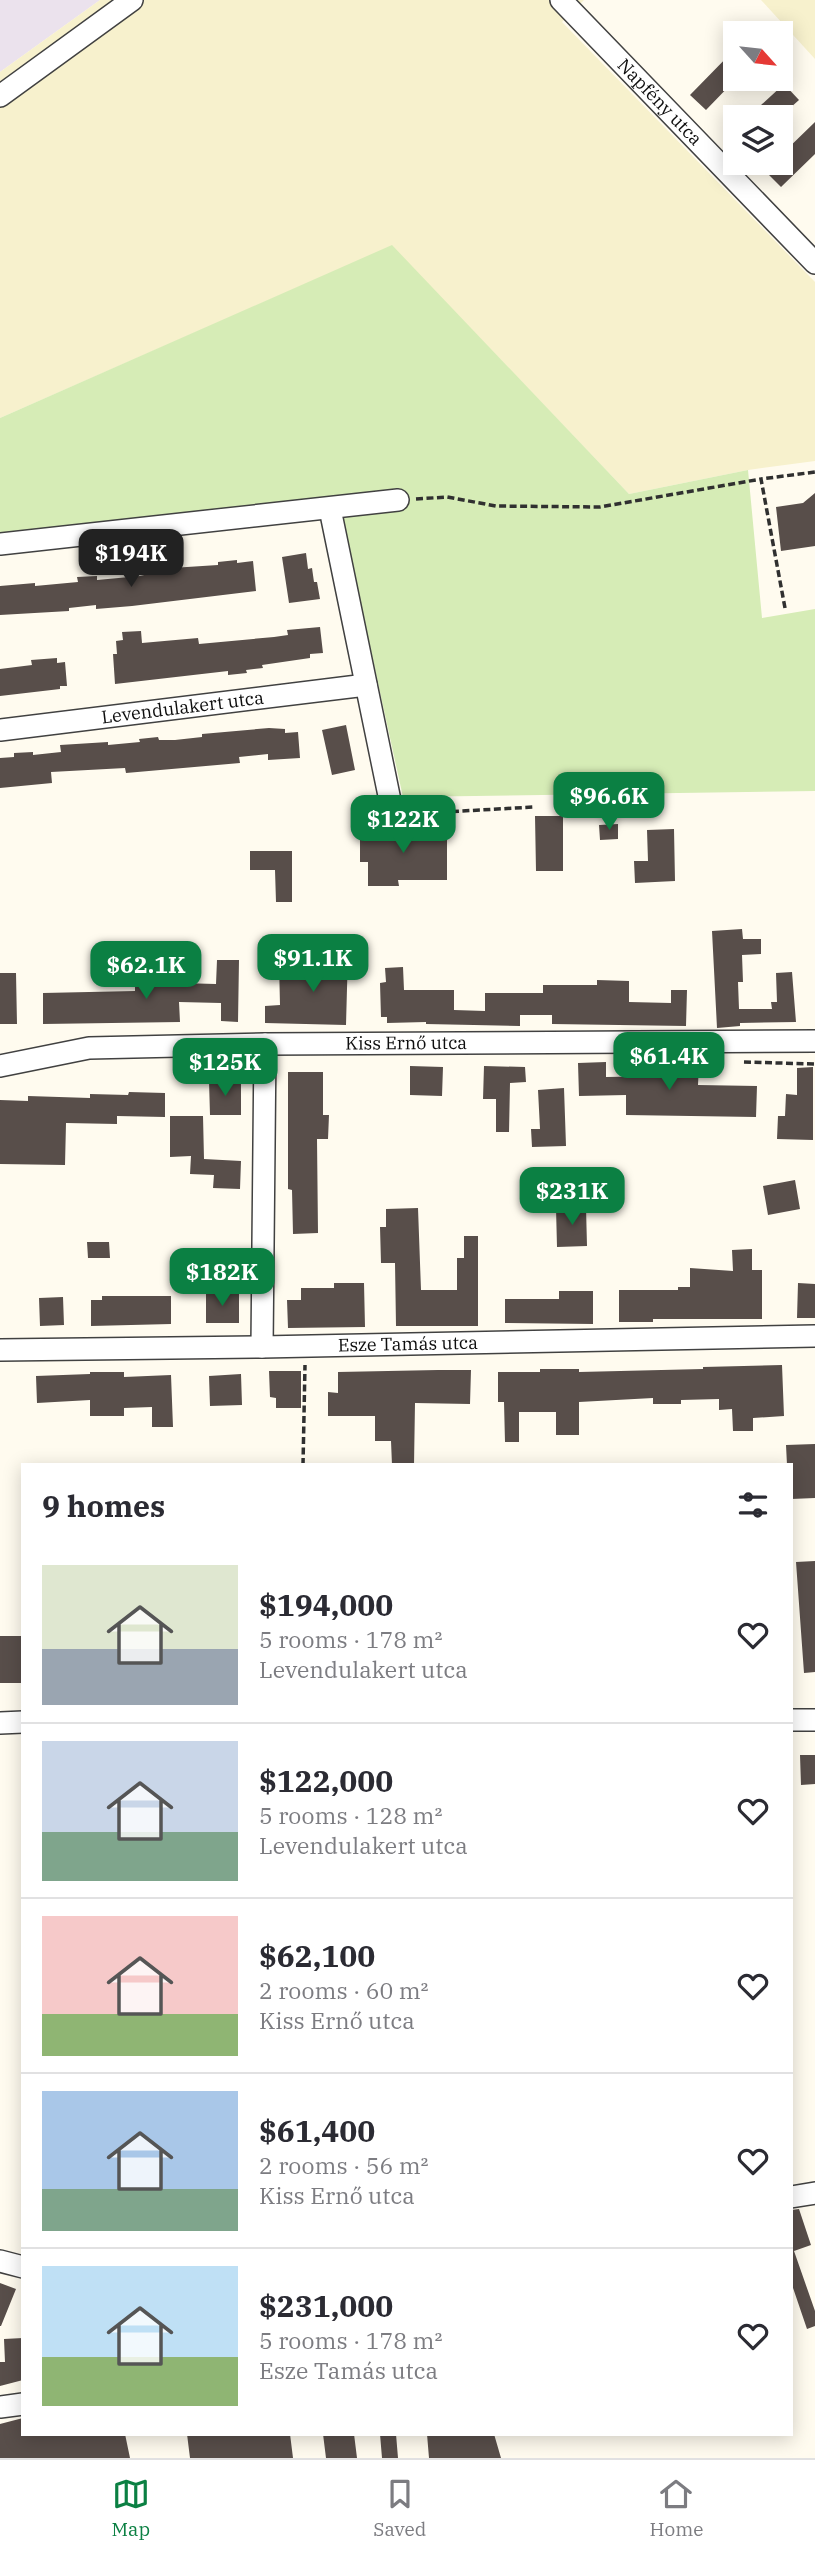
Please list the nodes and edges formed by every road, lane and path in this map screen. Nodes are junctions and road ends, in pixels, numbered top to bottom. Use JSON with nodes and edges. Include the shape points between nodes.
{"nodes":[{"id":1,"x":132,"y":0,"type":"edge"},
{"id":2,"x":561,"y":0,"type":"edge"},
{"id":3,"x":0,"y":96,"type":"edge"},
{"id":4,"x":815,"y":263,"type":"edge"},
{"id":5,"x":815,"y":472,"type":"edge"},
{"id":6,"x":761,"y":479,"type":"junction"},
{"id":7,"x":398,"y":500,"type":"joint"},
{"id":8,"x":330,"y":509,"type":"junction"},
{"id":9,"x":0,"y":544,"type":"edge"},
{"id":10,"x":785,"y":608,"type":"dead end"},
{"id":11,"x":366,"y":685,"type":"junction"},
{"id":12,"x":0,"y":730,"type":"edge"},
{"id":13,"x":533,"y":807,"type":"dead end"},
{"id":14,"x":393,"y":815,"type":"joint"},
{"id":15,"x":815,"y":1041,"type":"edge"},
{"id":16,"x":265,"y":1044,"type":"junction"},
{"id":17,"x":741,"y":1062,"type":"dead end"},
{"id":18,"x":815,"y":1064,"type":"edge"},
{"id":19,"x":0,"y":1066,"type":"edge"},
{"id":20,"x":815,"y":1336,"type":"edge"},
{"id":21,"x":262,"y":1347,"type":"junction"},
{"id":22,"x":0,"y":1350,"type":"edge"},
{"id":23,"x":305,"y":1360,"type":"dead end"},
{"id":24,"x":303,"y":1463,"type":"edge"},
{"id":25,"x":793,"y":1720,"type":"edge"},
{"id":26,"x":815,"y":1720,"type":"edge"},
{"id":27,"x":21,"y":1722,"type":"edge"},
{"id":28,"x":0,"y":1723,"type":"edge"},
{"id":29,"x":815,"y":2193,"type":"edge"},
{"id":30,"x":793,"y":2197,"type":"edge"},
{"id":31,"x":0,"y":2261,"type":"edge"},
{"id":32,"x":21,"y":2266,"type":"edge"},
{"id":33,"x":21,"y":2404,"type":"edge"},
{"id":34,"x":0,"y":2407,"type":"edge"}],
"edges":[{"from":1,"to":3,"type":"street"},
{"from":2,"to":4,"type":"street","name":"Napfény utca"},
{"from":5,"to":6,"type":"path"},
{"from":6,"to":7,"type":"path","via":[[600,507],[496,506],[447,497]]},
{"from":6,"to":10,"type":"path"},
{"from":7,"to":8,"type":"street"},
{"from":8,"to":9,"type":"street"},
{"from":8,"to":11,"type":"street"},
{"from":11,"to":12,"type":"street","name":"Levendulakert utca"},
{"from":11,"to":14,"type":"street"},
{"from":13,"to":14,"type":"path"},
{"from":15,"to":16,"type":"street","name":"Kiss Ernő utca"},
{"from":16,"to":19,"type":"street","name":"Kiss Ernő utca","via":[[89,1048]]},
{"from":16,"to":21,"type":"street"},
{"from":17,"to":18,"type":"path"},
{"from":20,"to":21,"type":"street","name":"Esze Tamás utca"},
{"from":21,"to":22,"type":"street","name":"Esze Tamás utca"},
{"from":23,"to":24,"type":"path"},
{"from":25,"to":26,"type":"street"},
{"from":27,"to":28,"type":"street"},
{"from":29,"to":30,"type":"street"},
{"from":31,"to":32,"type":"street"},
{"from":33,"to":34,"type":"street"}]}
